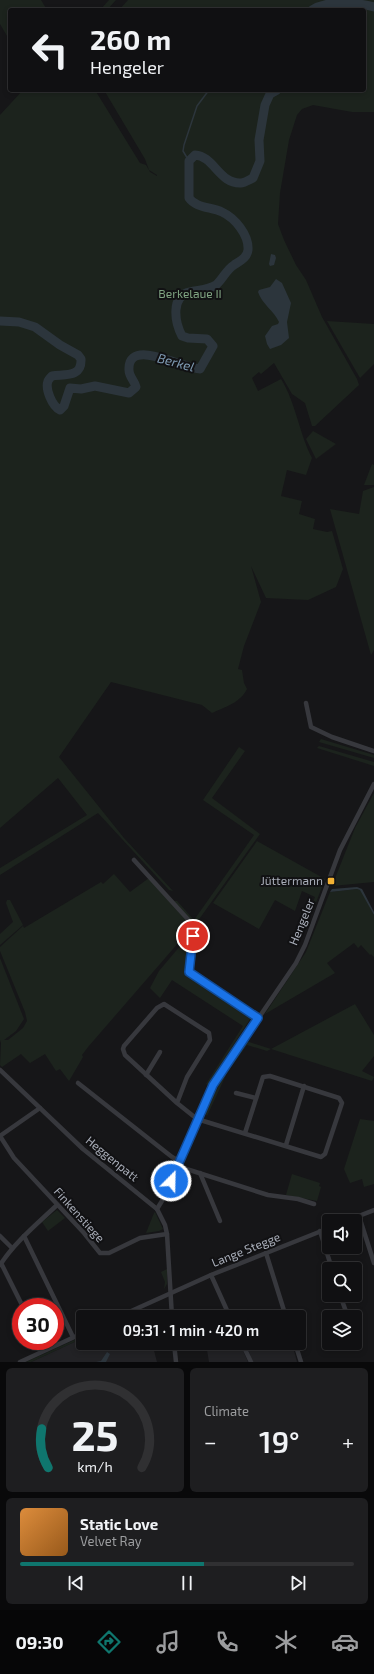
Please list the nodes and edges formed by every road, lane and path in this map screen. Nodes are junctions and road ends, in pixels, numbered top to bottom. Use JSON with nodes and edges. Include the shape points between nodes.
{"nodes":[{"id":1,"x":306,"y":703,"type":"dead end"},
{"id":2,"x":374,"y":751,"type":"edge"},
{"id":3,"x":374,"y":784,"type":"edge"},
{"id":4,"x":134,"y":860,"type":"dead end"},
{"id":5,"x":258,"y":1018,"type":"junction"},
{"id":6,"x":160,"y":1052,"type":"dead end"},
{"id":7,"x":0,"y":1070,"type":"edge"},
{"id":8,"x":146,"y":1075,"type":"junction"},
{"id":9,"x":78,"y":1083,"type":"dead end"},
{"id":10,"x":304,"y":1086,"type":"junction"},
{"id":11,"x":236,"y":1093,"type":"dead end"},
{"id":12,"x":256,"y":1098,"type":"junction"},
{"id":13,"x":177,"y":1103,"type":"junction"},
{"id":14,"x":40,"y":1108,"type":"junction"},
{"id":15,"x":197,"y":1119,"type":"junction"},
{"id":16,"x":245,"y":1133,"type":"junction"},
{"id":17,"x":0,"y":1136,"type":"edge"},
{"id":18,"x":286,"y":1145,"type":"junction"},
{"id":19,"x":178,"y":1164,"type":"junction"},
{"id":20,"x":200,"y":1173,"type":"junction"},
{"id":21,"x":314,"y":1204,"type":"dead end"},
{"id":22,"x":57,"y":1205,"type":"junction"},
{"id":23,"x":157,"y":1209,"type":"junction"},
{"id":24,"x":374,"y":1210,"type":"edge"},
{"id":25,"x":362,"y":1215,"type":"edge"},
{"id":26,"x":220,"y":1220,"type":"dead end"},
{"id":27,"x":362,"y":1224,"type":"edge"},
{"id":28,"x":320,"y":1231,"type":"joint"},
{"id":29,"x":167,"y":1234,"type":"junction"},
{"id":30,"x":0,"y":1236,"type":"edge"},
{"id":31,"x":24,"y":1236,"type":"junction"},
{"id":32,"x":12,"y":1248,"type":"junction"},
{"id":33,"x":372,"y":1252,"type":"edge"},
{"id":34,"x":266,"y":1253,"type":"junction"},
{"id":35,"x":330,"y":1262,"type":"edge"},
{"id":36,"x":374,"y":1263,"type":"edge"},
{"id":37,"x":1,"y":1264,"type":"edge"},
{"id":38,"x":211,"y":1275,"type":"junction"},
{"id":39,"x":171,"y":1293,"type":"junction"},
{"id":40,"x":18,"y":1298,"type":"edge"},
{"id":41,"x":133,"y":1310,"type":"edge"},
{"id":42,"x":172,"y":1310,"type":"edge"},
{"id":43,"x":227,"y":1310,"type":"edge"},
{"id":44,"x":284,"y":1310,"type":"edge"},
{"id":45,"x":76,"y":1336,"type":"edge"},
{"id":46,"x":73,"y":1338,"type":"junction"},
{"id":47,"x":175,"y":1350,"type":"edge"},
{"id":48,"x":245,"y":1350,"type":"edge"},
{"id":49,"x":297,"y":1350,"type":"edge"},
{"id":50,"x":20,"y":1362,"type":"edge"},
{"id":51,"x":176,"y":1362,"type":"edge"},
{"id":52,"x":251,"y":1362,"type":"edge"},
{"id":53,"x":301,"y":1362,"type":"edge"}],
"edges":[{"from":1,"to":2,"type":"street","via":[[312,727],[332,737]]},
{"from":3,"to":5,"type":"street","name":"Hengeler","via":[[340,850],[296,962]]},
{"from":4,"to":5,"type":"street","via":[[194,926],[189,972]]},
{"from":5,"to":15,"type":"street","name":"Hengeler","via":[[213,1085]]},
{"from":6,"to":8,"type":"street"},
{"from":7,"to":14,"type":"street","name":"Heggenpatt"},
{"from":8,"to":13,"type":"street"},
{"from":8,"to":13,"type":"street","via":[[125,1056],[123,1048],[157,1008],[164,1004],[169,1006],[209,1033],[210,1040],[187,1078]]},
{"from":9,"to":19,"type":"street"},
{"from":10,"to":12,"type":"street","via":[[270,1076],[263,1077]]},
{"from":10,"to":18,"type":"street"},
{"from":10,"to":18,"type":"street","via":[[339,1098],[342,1103],[325,1154],[321,1157]]},
{"from":11,"to":12,"type":"street"},
{"from":12,"to":16,"type":"street"},
{"from":13,"to":15,"type":"street"},
{"from":14,"to":17,"type":"street"},
{"from":14,"to":23,"type":"street","name":"Heggenpatt","via":[[83,1149]]},
{"from":15,"to":16,"type":"street"},
{"from":15,"to":19,"type":"street","name":"Hengeler"},
{"from":16,"to":18,"type":"street"},
{"from":17,"to":22,"type":"street","name":"Finkenstiege","via":[[14,1158]]},
{"from":19,"to":20,"type":"street"},
{"from":19,"to":23,"type":"street","name":"Hengeler"},
{"from":20,"to":21,"type":"street","via":[[268,1195]]},
{"from":20,"to":26,"type":"street"},
{"from":22,"to":29,"type":"street","name":"Finkenstiege","via":[[100,1253],[109,1252],[140,1238]]},
{"from":22,"to":31,"type":"street"},
{"from":23,"to":29,"type":"street"},
{"from":24,"to":25,"type":"street"},
{"from":27,"to":33,"type":"street"},
{"from":28,"to":34,"type":"street","name":"Lange Stegge"},
{"from":28,"to":35,"type":"street"},
{"from":29,"to":39,"type":"street"},
{"from":30,"to":32,"type":"street"},
{"from":31,"to":32,"type":"street"},
{"from":31,"to":46,"type":"street"},
{"from":32,"to":37,"type":"street"},
{"from":33,"to":36,"type":"street"},
{"from":34,"to":38,"type":"street","name":"Lange Stegge"},
{"from":34,"to":44,"type":"street"},
{"from":37,"to":40,"type":"street"},
{"from":38,"to":39,"type":"street","name":"Lange Stegge"},
{"from":38,"to":43,"type":"street"},
{"from":39,"to":41,"type":"street","name":"Lange Stegge"},
{"from":39,"to":42,"type":"street"},
{"from":45,"to":46,"type":"street"},
{"from":46,"to":50,"type":"street"},
{"from":47,"to":51,"type":"street"},
{"from":48,"to":52,"type":"street"},
{"from":49,"to":53,"type":"street"}]}
